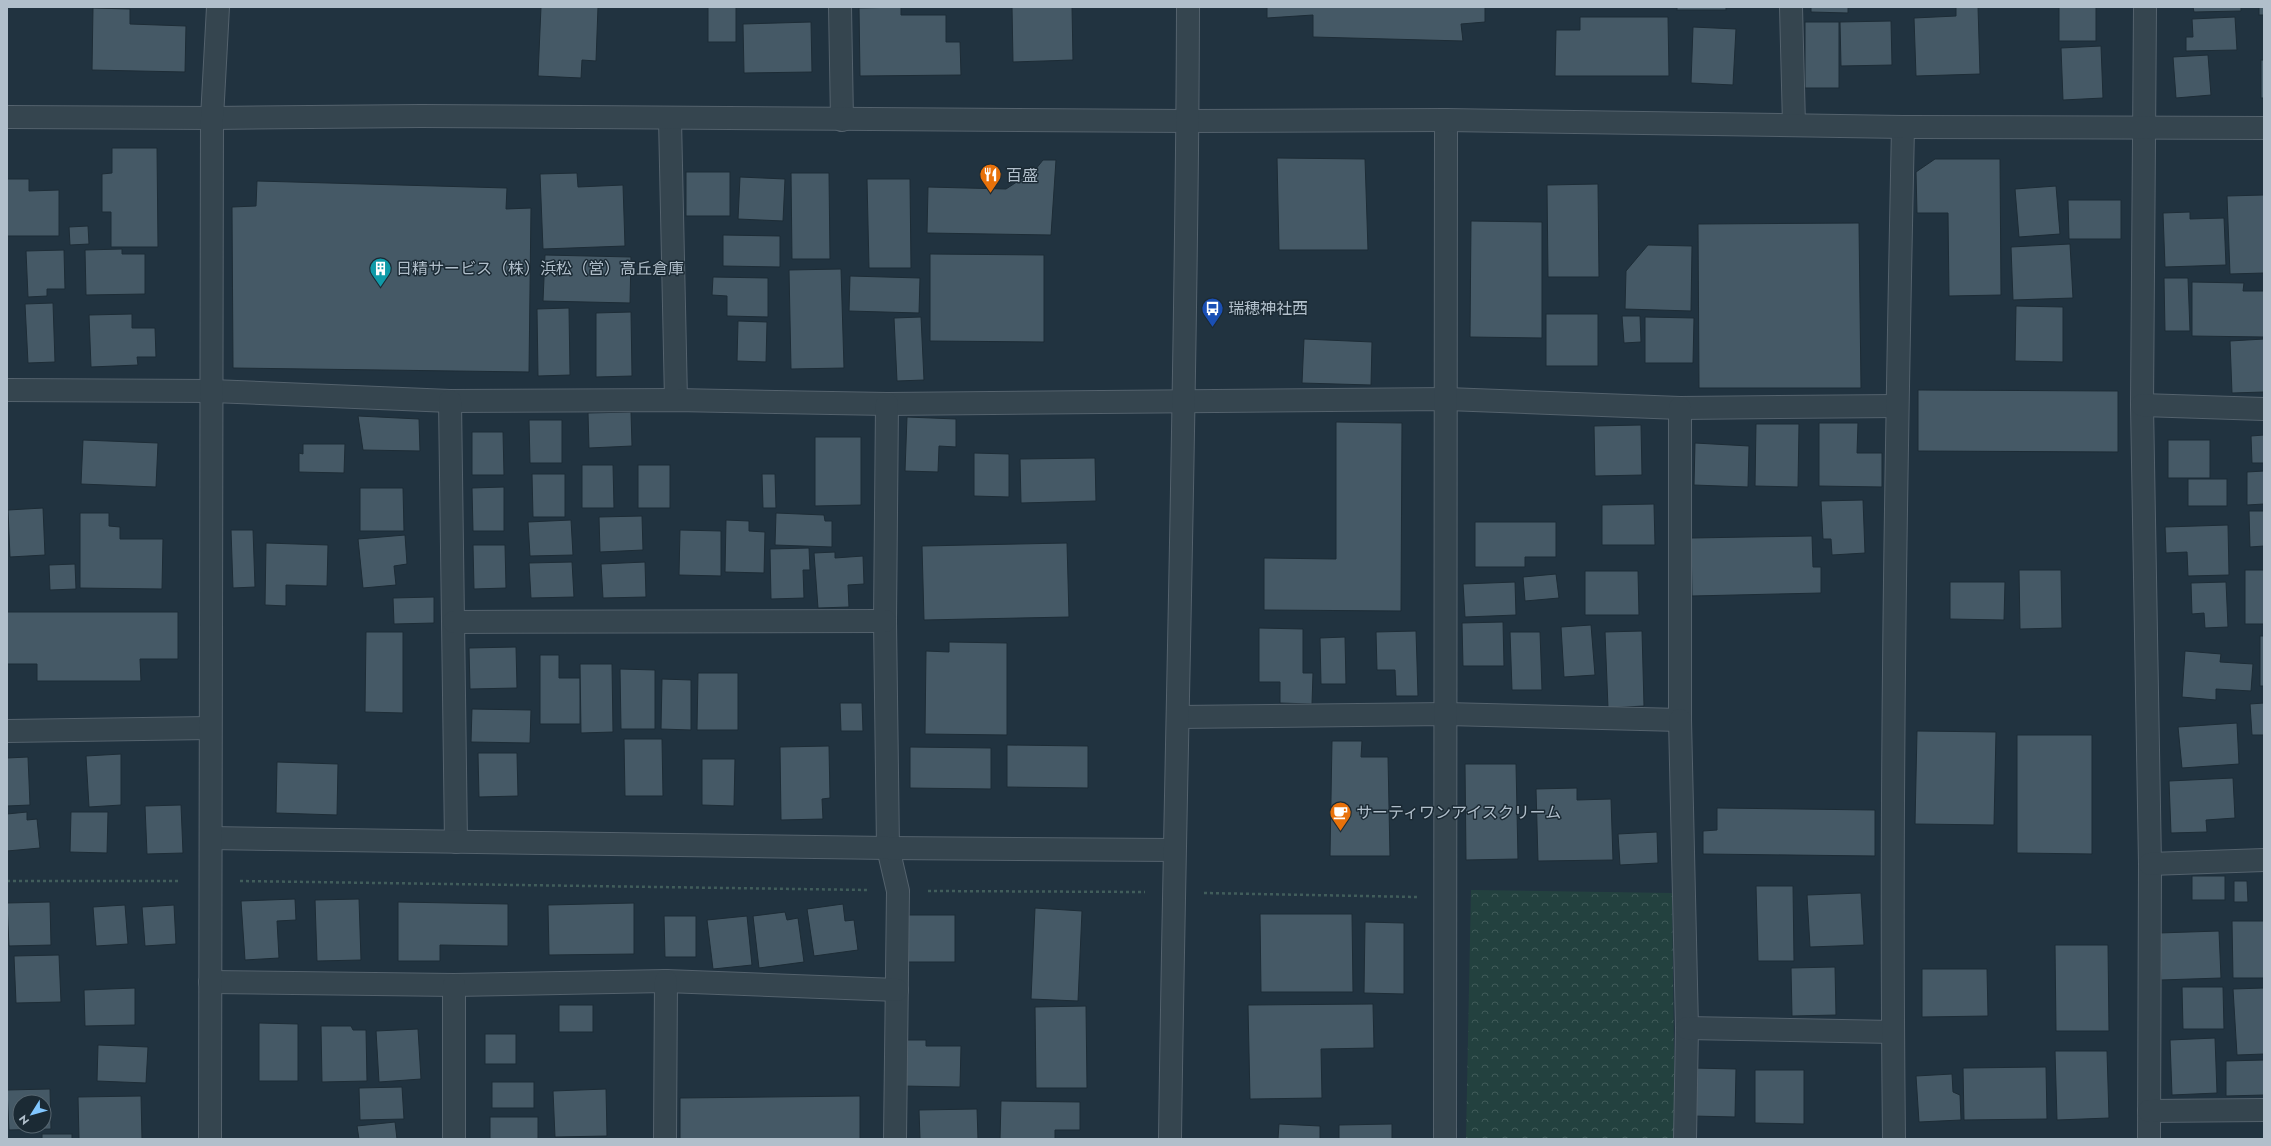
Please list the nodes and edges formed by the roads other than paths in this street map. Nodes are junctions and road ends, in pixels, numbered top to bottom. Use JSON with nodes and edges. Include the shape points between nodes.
{"nodes":[{"id":1,"x":218,"y":7,"type":"edge"},
{"id":2,"x":840,"y":7,"type":"edge"},
{"id":3,"x":1188,"y":7,"type":"edge"},
{"id":4,"x":1791,"y":7,"type":"edge"},
{"id":5,"x":2145,"y":7,"type":"edge"},
{"id":6,"x":7,"y":116,"type":"edge"},
{"id":7,"x":212,"y":118,"type":"junction"},
{"id":8,"x":670,"y":119,"type":"junction"},
{"id":9,"x":842,"y":120,"type":"junction"},
{"id":10,"x":1446,"y":120,"type":"junction"},
{"id":11,"x":1187,"y":121,"type":"junction"},
{"id":12,"x":1794,"y":125,"type":"junction"},
{"id":13,"x":1903,"y":127,"type":"junction"},
{"id":14,"x":2144,"y":128,"type":"junction"},
{"id":15,"x":2264,"y":128,"type":"edge"},
{"id":16,"x":7,"y":390,"type":"edge"},
{"id":17,"x":212,"y":391,"type":"junction"},
{"id":18,"x":1447,"y":399,"type":"junction"},
{"id":19,"x":676,"y":400,"type":"junction"},
{"id":20,"x":1183,"y":400,"type":"junction"},
{"id":21,"x":450,"y":401,"type":"junction"},
{"id":22,"x":887,"y":404,"type":"junction"},
{"id":23,"x":2142,"y":405,"type":"junction"},
{"id":24,"x":1897,"y":406,"type":"junction"},
{"id":25,"x":1680,"y":408,"type":"junction"},
{"id":26,"x":2264,"y":409,"type":"edge"},
{"id":27,"x":884,"y":621,"type":"junction"},
{"id":28,"x":454,"y":622,"type":"junction"},
{"id":29,"x":1447,"y":714,"type":"junction"},
{"id":30,"x":1178,"y":717,"type":"junction"},
{"id":31,"x":1680,"y":720,"type":"junction"},
{"id":32,"x":210,"y":728,"type":"junction"},
{"id":33,"x":7,"y":731,"type":"edge"},
{"id":34,"x":211,"y":838,"type":"junction"},
{"id":35,"x":456,"y":842,"type":"junction"},
{"id":36,"x":888,"y":848,"type":"junction"},
{"id":37,"x":1174,"y":850,"type":"junction"},
{"id":38,"x":2264,"y":860,"type":"edge"},
{"id":39,"x":2150,"y":864,"type":"junction"},
{"id":40,"x":666,"y":981,"type":"junction"},
{"id":41,"x":210,"y":982,"type":"junction"},
{"id":42,"x":454,"y":985,"type":"junction"},
{"id":43,"x":897,"y":990,"type":"junction"},
{"id":44,"x":1687,"y":1028,"type":"junction"},
{"id":45,"x":1893,"y":1032,"type":"junction"},
{"id":46,"x":2264,"y":1110,"type":"edge"},
{"id":47,"x":2149,"y":1111,"type":"junction"},
{"id":48,"x":210,"y":1139,"type":"edge"},
{"id":49,"x":454,"y":1139,"type":"edge"},
{"id":50,"x":665,"y":1139,"type":"edge"},
{"id":51,"x":895,"y":1139,"type":"edge"},
{"id":52,"x":1170,"y":1139,"type":"edge"},
{"id":53,"x":1445,"y":1139,"type":"edge"},
{"id":54,"x":1685,"y":1139,"type":"edge"},
{"id":55,"x":1894,"y":1139,"type":"edge"},
{"id":56,"x":2149,"y":1139,"type":"edge"}],
"edges":[{"from":1,"to":7,"type":"street"},
{"from":2,"to":9,"type":"street"},
{"from":3,"to":11,"type":"street"},
{"from":4,"to":12,"type":"street"},
{"from":5,"to":14,"type":"street"},
{"from":6,"to":7,"type":"street"},
{"from":7,"to":8,"type":"street","via":[[421,116]]},
{"from":7,"to":17,"type":"street"},
{"from":8,"to":9,"type":"street"},
{"from":8,"to":19,"type":"street"},
{"from":9,"to":11,"type":"street"},
{"from":10,"to":11,"type":"street"},
{"from":10,"to":12,"type":"street"},
{"from":10,"to":18,"type":"street"},
{"from":11,"to":20,"type":"street"},
{"from":12,"to":13,"type":"street"},
{"from":13,"to":14,"type":"street"},
{"from":13,"to":24,"type":"street"},
{"from":14,"to":15,"type":"street"},
{"from":14,"to":23,"type":"street"},
{"from":16,"to":17,"type":"street"},
{"from":17,"to":21,"type":"street"},
{"from":17,"to":32,"type":"street"},
{"from":18,"to":20,"type":"street"},
{"from":18,"to":25,"type":"street"},
{"from":18,"to":29,"type":"street"},
{"from":19,"to":21,"type":"street"},
{"from":19,"to":22,"type":"street"},
{"from":20,"to":22,"type":"street"},
{"from":20,"to":30,"type":"street"},
{"from":21,"to":28,"type":"street"},
{"from":22,"to":27,"type":"street"},
{"from":23,"to":26,"type":"street"},
{"from":23,"to":39,"type":"street"},
{"from":24,"to":25,"type":"street"},
{"from":24,"to":45,"type":"street"},
{"from":25,"to":31,"type":"street"},
{"from":27,"to":28,"type":"street"},
{"from":27,"to":36,"type":"street"},
{"from":28,"to":35,"type":"street"},
{"from":29,"to":30,"type":"street"},
{"from":29,"to":31,"type":"street"},
{"from":29,"to":53,"type":"street"},
{"from":30,"to":37,"type":"street"},
{"from":31,"to":44,"type":"street"},
{"from":32,"to":33,"type":"street"},
{"from":32,"to":34,"type":"street"},
{"from":34,"to":35,"type":"street"},
{"from":34,"to":41,"type":"street"},
{"from":35,"to":36,"type":"street"},
{"from":36,"to":37,"type":"street"},
{"from":36,"to":43,"type":"street","via":[[898,891]]},
{"from":37,"to":52,"type":"street"},
{"from":38,"to":39,"type":"street"},
{"from":39,"to":47,"type":"street"},
{"from":40,"to":42,"type":"street"},
{"from":40,"to":43,"type":"street"},
{"from":40,"to":50,"type":"street"},
{"from":41,"to":42,"type":"street"},
{"from":41,"to":48,"type":"street"},
{"from":42,"to":49,"type":"street"},
{"from":43,"to":51,"type":"street"},
{"from":44,"to":45,"type":"street"},
{"from":44,"to":54,"type":"street"},
{"from":45,"to":55,"type":"street"},
{"from":46,"to":47,"type":"street"},
{"from":47,"to":56,"type":"street"}]}
